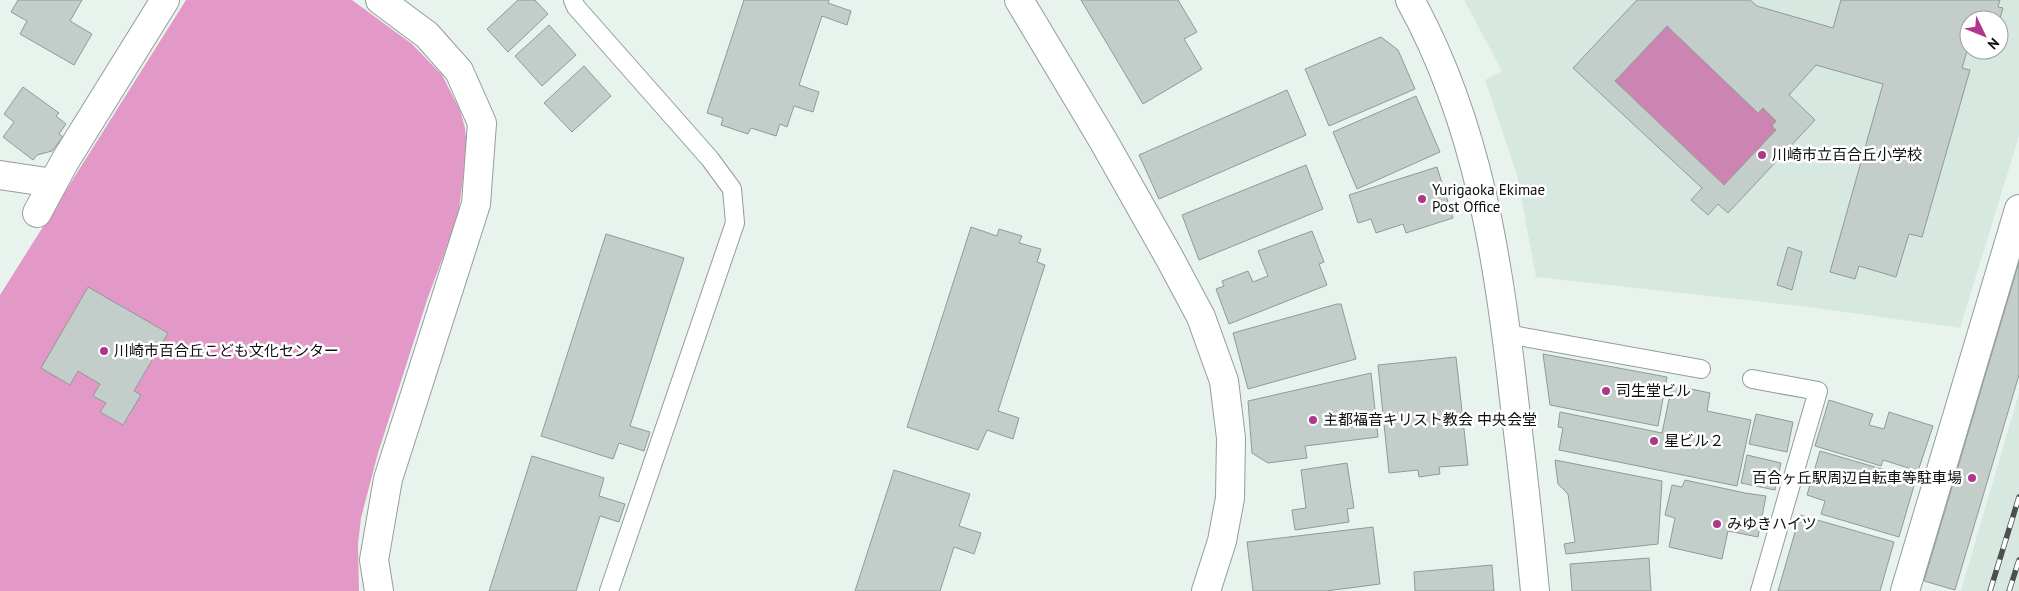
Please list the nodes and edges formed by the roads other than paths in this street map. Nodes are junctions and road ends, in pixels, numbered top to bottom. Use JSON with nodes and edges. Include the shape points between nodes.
{"nodes":[{"id":1,"x":165,"y":0,"type":"edge"},
{"id":2,"x":380,"y":0,"type":"edge"},
{"id":3,"x":573,"y":0,"type":"edge"},
{"id":4,"x":1019,"y":0,"type":"edge"},
{"id":5,"x":1410,"y":0,"type":"edge"},
{"id":6,"x":0,"y":175,"type":"edge"},
{"id":7,"x":53,"y":182,"type":"junction"},
{"id":8,"x":2019,"y":209,"type":"edge"},
{"id":9,"x":37,"y":213,"type":"dead end"},
{"id":10,"x":1507,"y":334,"type":"junction"},
{"id":11,"x":1701,"y":370,"type":"dead end"},
{"id":12,"x":1752,"y":379,"type":"dead end"},
{"id":13,"x":379,"y":591,"type":"edge"},
{"id":14,"x":609,"y":591,"type":"edge"},
{"id":15,"x":1206,"y":591,"type":"edge"},
{"id":16,"x":1535,"y":591,"type":"edge"},
{"id":17,"x":1760,"y":591,"type":"edge"},
{"id":18,"x":1905,"y":591,"type":"edge"}],
"edges":[{"from":1,"to":7,"type":"street"},
{"from":2,"to":13,"type":"street","via":[[426,35],[459,71],[482,123],[476,204],[388,479],[374,560]]},
{"from":3,"to":14,"type":"lane","via":[[732,189],[735,223]]},
{"from":4,"to":15,"type":"street","via":[[1099,133],[1201,317],[1224,381],[1231,438],[1230,498],[1222,541]]},
{"from":5,"to":10,"type":"street","via":[[1455,96],[1478,170]]},
{"from":6,"to":7,"type":"street"},
{"from":7,"to":9,"type":"street"},
{"from":8,"to":18,"type":"street"},
{"from":10,"to":11,"type":"lane"},
{"from":10,"to":16,"type":"street"},
{"from":12,"to":17,"type":"lane","via":[[1818,391]]}]}
